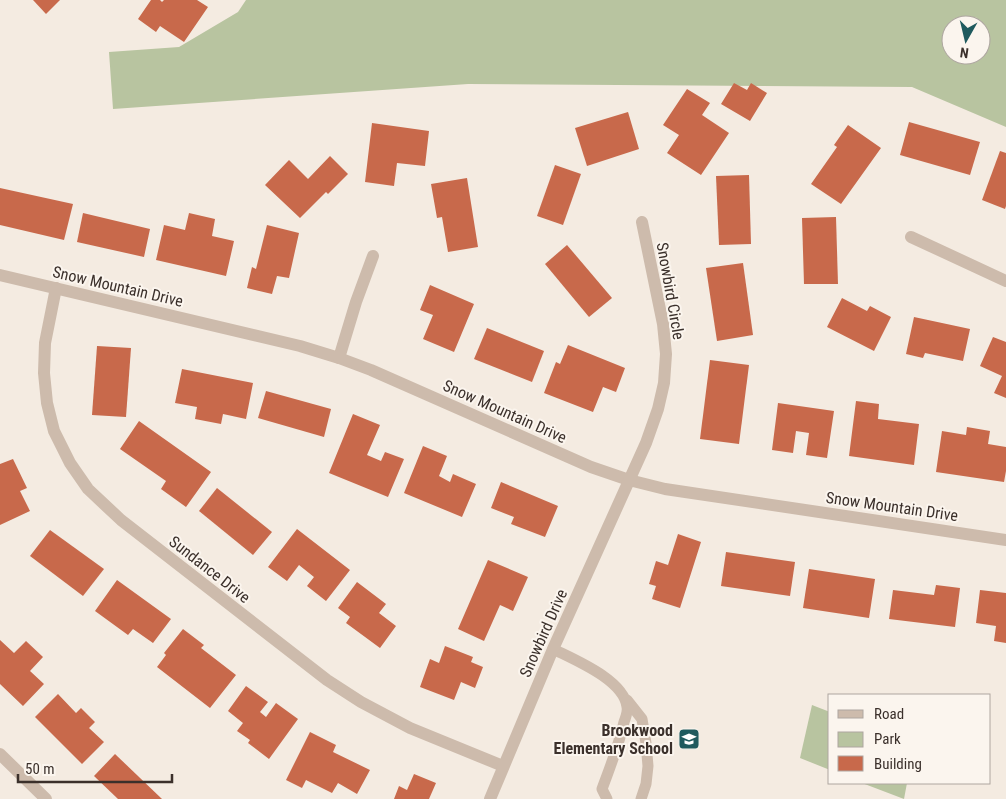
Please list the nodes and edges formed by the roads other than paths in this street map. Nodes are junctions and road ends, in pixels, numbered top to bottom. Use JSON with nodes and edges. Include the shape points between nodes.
{"nodes":[{"id":1,"x":642,"y":222,"type":"dead end"},
{"id":2,"x":910,"y":237,"type":"dead end"},
{"id":3,"x":373,"y":256,"type":"dead end"},
{"id":4,"x":0,"y":275,"type":"edge"},
{"id":5,"x":1006,"y":281,"type":"edge"},
{"id":6,"x":56,"y":288,"type":"junction"},
{"id":7,"x":339,"y":358,"type":"junction"},
{"id":8,"x":629,"y":480,"type":"junction"},
{"id":9,"x":1006,"y":540,"type":"edge"},
{"id":10,"x":553,"y":649,"type":"junction"},
{"id":11,"x":625,"y":697,"type":"junction"},
{"id":12,"x":0,"y":754,"type":"edge"},
{"id":13,"x":503,"y":766,"type":"junction"},
{"id":14,"x":46,"y":799,"type":"edge"},
{"id":15,"x":490,"y":799,"type":"edge"},
{"id":16,"x":607,"y":799,"type":"edge"},
{"id":17,"x":641,"y":799,"type":"edge"}],
"edges":[{"from":1,"to":8,"type":"street","name":"Snowbird Circle","via":[[666,354],[658,409]]},
{"from":2,"to":5,"type":"street"},
{"from":3,"to":7,"type":"street"},
{"from":4,"to":6,"type":"street","name":"Snow Mountain Drive"},
{"from":6,"to":7,"type":"street","name":"Snow Mountain Drive"},
{"from":6,"to":13,"type":"street","name":"Sundance Drive","via":[[45,343],[47,403],[54,431],[88,489],[121,520],[327,680],[410,728]]},
{"from":7,"to":8,"type":"street","name":"Snow Mountain Drive","via":[[591,467]]},
{"from":8,"to":9,"type":"street","name":"Snow Mountain Drive","via":[[665,489]]},
{"from":8,"to":10,"type":"street","name":"Snowbird Drive"},
{"from":10,"to":11,"type":"lane","via":[[609,679]]},
{"from":10,"to":13,"type":"street","name":"Snowbird Drive"},
{"from":11,"to":16,"type":"lane","via":[[628,709],[623,729],[602,788]]},
{"from":11,"to":17,"type":"lane","via":[[642,719],[646,744],[648,766]]},
{"from":12,"to":14,"type":"street"},
{"from":13,"to":15,"type":"street","name":"Snowbird Drive"}]}
